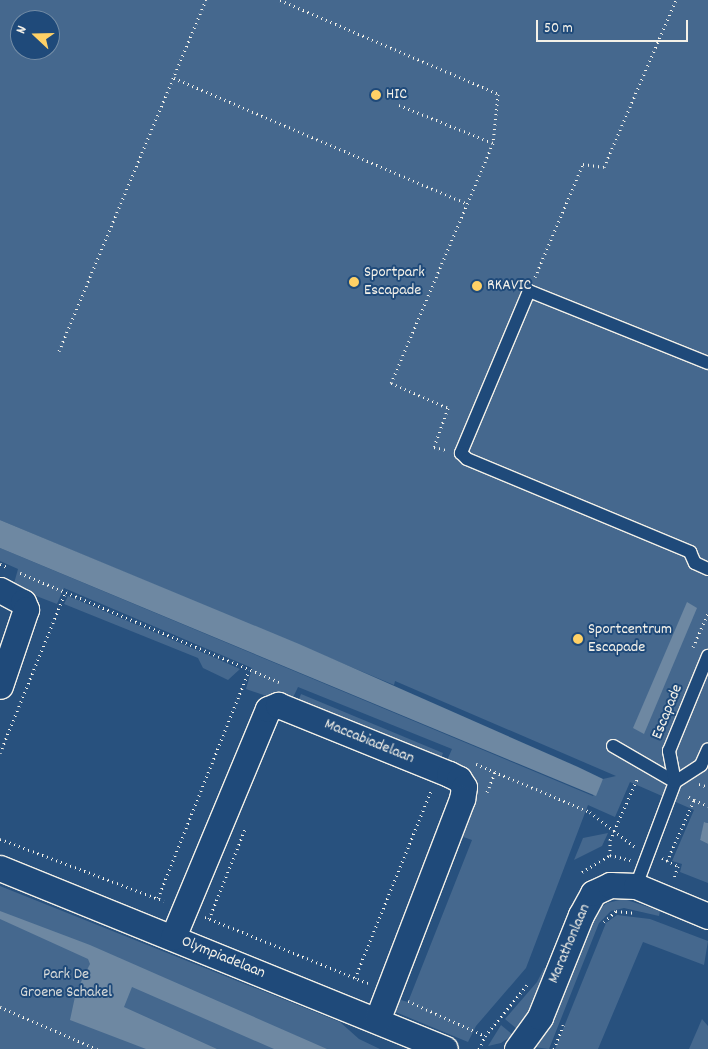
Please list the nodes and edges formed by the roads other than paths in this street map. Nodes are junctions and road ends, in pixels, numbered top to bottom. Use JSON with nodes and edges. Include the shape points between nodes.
{"nodes":[{"id":1,"x":708,"y":363,"type":"edge"},
{"id":2,"x":708,"y":569,"type":"edge"},
{"id":3,"x":0,"y":590,"type":"edge"},
{"id":4,"x":708,"y":656,"type":"edge"},
{"id":5,"x":0,"y":686,"type":"edge"},
{"id":6,"x":613,"y":746,"type":"dead end"},
{"id":7,"x":708,"y":749,"type":"edge"},
{"id":8,"x":678,"y":788,"type":"junction"},
{"id":9,"x":0,"y":868,"type":"edge"},
{"id":10,"x":636,"y":886,"type":"junction"},
{"id":11,"x":708,"y":916,"type":"edge"},
{"id":12,"x":173,"y":938,"type":"junction"},
{"id":13,"x":376,"y":1020,"type":"junction"},
{"id":14,"x":445,"y":1049,"type":"edge"},
{"id":15,"x":517,"y":1049,"type":"edge"}],
"edges":[{"from":1,"to":2,"type":"lane","via":[[529,291],[461,453],[467,459],[690,552],[694,563]]},
{"from":3,"to":5,"type":"street","via":[[23,602],[26,609]]},
{"from":4,"to":8,"type":"lane","name":"Escapade","via":[[669,751]]},
{"from":6,"to":8,"type":"lane"},
{"from":7,"to":8,"type":"lane","via":[[701,765]]},
{"from":8,"to":10,"type":"lane"},
{"from":9,"to":12,"type":"street","name":"Olympiadelaan"},
{"from":10,"to":11,"type":"street","name":"Marathonlaan"},
{"from":10,"to":15,"type":"street","name":"Marathonlaan","via":[[610,885],[593,893],[540,1017]]},
{"from":12,"to":13,"type":"street","name":"Olympiadelaan"},
{"from":12,"to":13,"type":"street","name":"Maccabiadelaan","via":[[268,709],[278,705],[448,774],[459,779],[464,787]]},
{"from":13,"to":14,"type":"street","name":"Olympiadelaan"}]}
